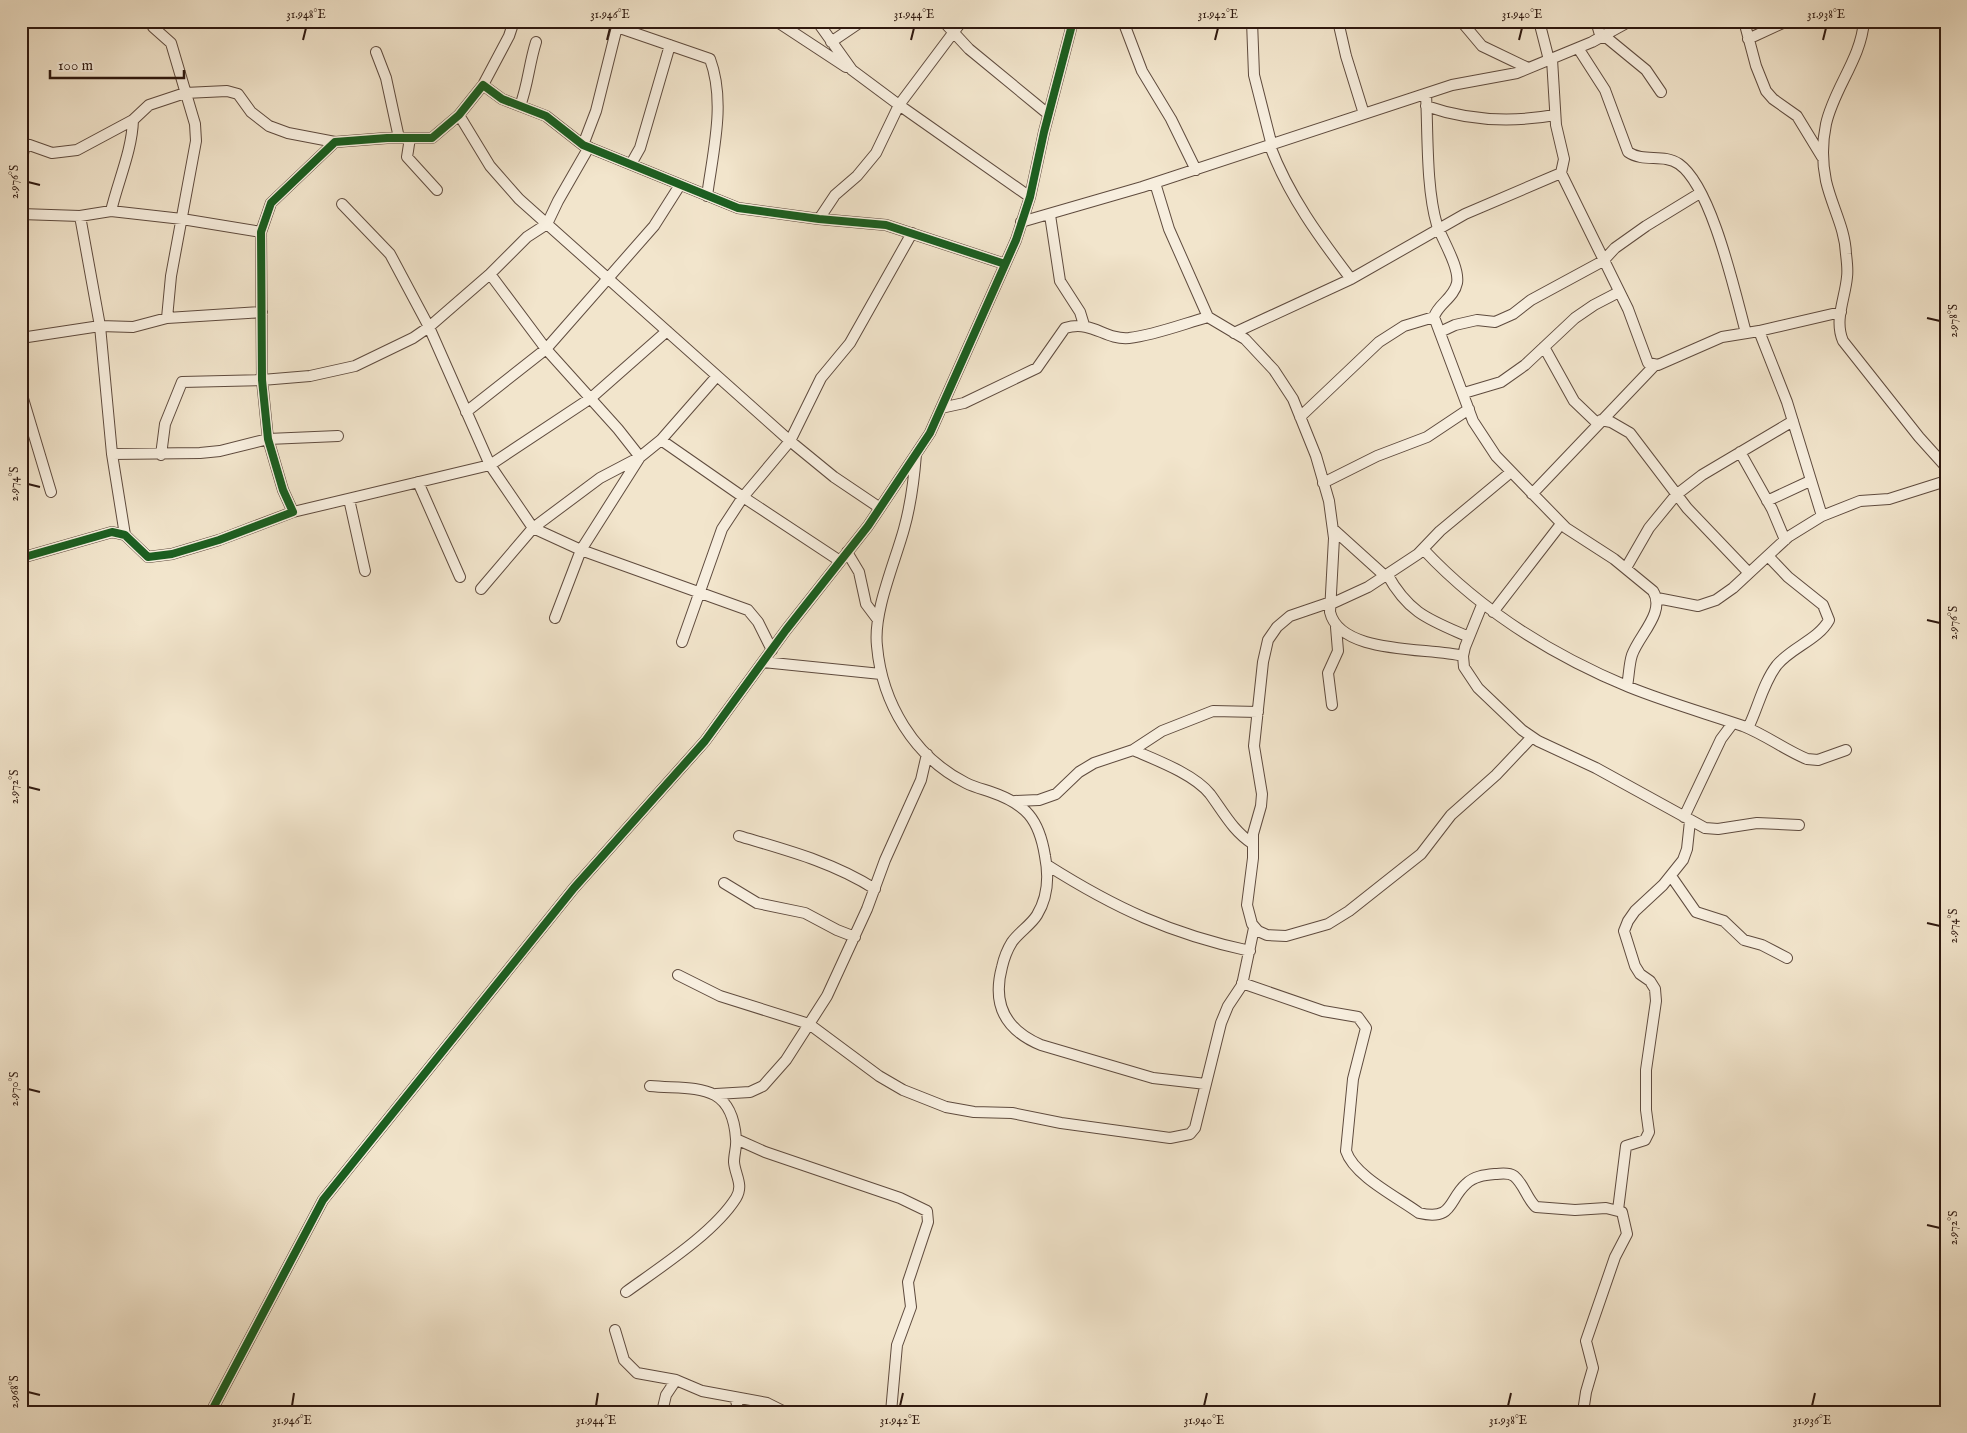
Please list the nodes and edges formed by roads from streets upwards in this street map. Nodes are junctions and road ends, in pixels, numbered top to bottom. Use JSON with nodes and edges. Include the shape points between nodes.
{"nodes":[{"id":1,"x":152,"y":21,"type":"edge"},
{"id":2,"x":514,"y":21,"type":"edge"},
{"id":3,"x":776,"y":21,"type":"edge"},
{"id":4,"x":817,"y":21,"type":"edge"},
{"id":5,"x":862,"y":21,"type":"edge"},
{"id":6,"x":943,"y":21,"type":"edge"},
{"id":7,"x":962,"y":21,"type":"edge"},
{"id":8,"x":1123,"y":21,"type":"edge"},
{"id":9,"x":1338,"y":21,"type":"edge"},
{"id":10,"x":1461,"y":21,"type":"edge"},
{"id":11,"x":1539,"y":21,"type":"edge"},
{"id":12,"x":1596,"y":21,"type":"edge"},
{"id":13,"x":1630,"y":21,"type":"edge"},
{"id":14,"x":1744,"y":21,"type":"edge"},
{"id":15,"x":1787,"y":21,"type":"edge"},
{"id":16,"x":1864,"y":21,"type":"edge"},
{"id":17,"x":1074,"y":22,"type":"edge"},
{"id":18,"x":1254,"y":22,"type":"edge"},
{"id":19,"x":618,"y":26,"type":"edge"},
{"id":20,"x":954,"y":34,"type":"junction"},
{"id":21,"x":1601,"y":38,"type":"junction"},
{"id":22,"x":1748,"y":39,"type":"junction"},
{"id":23,"x":536,"y":42,"type":"dead end"},
{"id":24,"x":831,"y":42,"type":"junction"},
{"id":25,"x":670,"y":45,"type":"junction"},
{"id":26,"x":1578,"y":48,"type":"junction"},
{"id":27,"x":376,"y":52,"type":"dead end"},
{"id":28,"x":1550,"y":59,"type":"junction"},
{"id":29,"x":1528,"y":68,"type":"junction"},
{"id":30,"x":852,"y":70,"type":"junction"},
{"id":31,"x":483,"y":84,"type":"junction"},
{"id":32,"x":1661,"y":92,"type":"dead end"},
{"id":33,"x":185,"y":94,"type":"junction"},
{"id":34,"x":1426,"y":94,"type":"junction"},
{"id":35,"x":898,"y":105,"type":"junction"},
{"id":36,"x":520,"y":106,"type":"junction"},
{"id":37,"x":1426,"y":106,"type":"junction"},
{"id":38,"x":1048,"y":114,"type":"junction"},
{"id":39,"x":1364,"y":114,"type":"junction"},
{"id":40,"x":459,"y":115,"type":"junction"},
{"id":41,"x":1555,"y":115,"type":"junction"},
{"id":42,"x":133,"y":120,"type":"junction"},
{"id":43,"x":404,"y":138,"type":"junction"},
{"id":44,"x":335,"y":142,"type":"junction"},
{"id":45,"x":23,"y":143,"type":"edge"},
{"id":46,"x":586,"y":146,"type":"junction"},
{"id":47,"x":1271,"y":146,"type":"junction"},
{"id":48,"x":1823,"y":158,"type":"junction"},
{"id":49,"x":631,"y":164,"type":"junction"},
{"id":50,"x":21,"y":165,"type":"edge"},
{"id":51,"x":1196,"y":170,"type":"junction"},
{"id":52,"x":1561,"y":173,"type":"junction"},
{"id":53,"x":1155,"y":183,"type":"junction"},
{"id":54,"x":680,"y":184,"type":"junction"},
{"id":55,"x":437,"y":190,"type":"dead end"},
{"id":56,"x":1700,"y":194,"type":"junction"},
{"id":57,"x":707,"y":196,"type":"junction"},
{"id":58,"x":1030,"y":197,"type":"junction"},
{"id":59,"x":342,"y":204,"type":"dead end"},
{"id":60,"x":110,"y":211,"type":"junction"},
{"id":61,"x":21,"y":214,"type":"edge"},
{"id":62,"x":1050,"y":215,"type":"junction"},
{"id":63,"x":80,"y":216,"type":"junction"},
{"id":64,"x":182,"y":218,"type":"junction"},
{"id":65,"x":819,"y":219,"type":"junction"},
{"id":66,"x":1022,"y":222,"type":"junction"},
{"id":67,"x":547,"y":224,"type":"junction"},
{"id":68,"x":1439,"y":228,"type":"junction"},
{"id":69,"x":262,"y":232,"type":"junction"},
{"id":70,"x":912,"y":233,"type":"junction"},
{"id":71,"x":1603,"y":260,"type":"junction"},
{"id":72,"x":1005,"y":264,"type":"junction"},
{"id":73,"x":490,"y":274,"type":"junction"},
{"id":74,"x":608,"y":278,"type":"junction"},
{"id":75,"x":1351,"y":279,"type":"junction"},
{"id":76,"x":1619,"y":292,"type":"junction"},
{"id":77,"x":262,"y":312,"type":"junction"},
{"id":78,"x":1840,"y":312,"type":"junction"},
{"id":79,"x":1208,"y":317,"type":"junction"},
{"id":80,"x":1434,"y":317,"type":"junction"},
{"id":81,"x":167,"y":318,"type":"junction"},
{"id":82,"x":1084,"y":325,"type":"junction"},
{"id":83,"x":100,"y":326,"type":"junction"},
{"id":84,"x":429,"y":327,"type":"junction"},
{"id":85,"x":667,"y":331,"type":"junction"},
{"id":86,"x":1759,"y":331,"type":"junction"},
{"id":87,"x":1440,"y":332,"type":"junction"},
{"id":88,"x":1234,"y":333,"type":"junction"},
{"id":89,"x":1746,"y":333,"type":"junction"},
{"id":90,"x":21,"y":338,"type":"edge"},
{"id":91,"x":1544,"y":347,"type":"junction"},
{"id":92,"x":546,"y":349,"type":"junction"},
{"id":93,"x":1654,"y":366,"type":"junction"},
{"id":94,"x":718,"y":376,"type":"junction"},
{"id":95,"x":262,"y":380,"type":"junction"},
{"id":96,"x":21,"y":392,"type":"edge"},
{"id":97,"x":1464,"y":393,"type":"junction"},
{"id":98,"x":591,"y":398,"type":"junction"},
{"id":99,"x":941,"y":408,"type":"junction"},
{"id":100,"x":1469,"y":409,"type":"junction"},
{"id":101,"x":466,"y":412,"type":"junction"},
{"id":102,"x":1300,"y":417,"type":"junction"},
{"id":103,"x":1793,"y":421,"type":"junction"},
{"id":104,"x":1600,"y":422,"type":"junction"},
{"id":105,"x":338,"y":436,"type":"dead end"},
{"id":106,"x":268,"y":439,"type":"junction"},
{"id":107,"x":661,"y":440,"type":"junction"},
{"id":108,"x":790,"y":441,"type":"junction"},
{"id":109,"x":1740,"y":452,"type":"junction"},
{"id":110,"x":112,"y":454,"type":"junction"},
{"id":111,"x":916,"y":454,"type":"junction"},
{"id":112,"x":161,"y":455,"type":"junction"},
{"id":113,"x":640,"y":457,"type":"junction"},
{"id":114,"x":490,"y":465,"type":"junction"},
{"id":115,"x":1946,"y":467,"type":"edge"},
{"id":116,"x":1511,"y":472,"type":"junction"},
{"id":117,"x":1810,"y":481,"type":"junction"},
{"id":118,"x":1946,"y":481,"type":"edge"},
{"id":119,"x":418,"y":482,"type":"junction"},
{"id":120,"x":1324,"y":483,"type":"junction"},
{"id":121,"x":51,"y":492,"type":"dead end"},
{"id":122,"x":1532,"y":494,"type":"junction"},
{"id":123,"x":1676,"y":495,"type":"junction"},
{"id":124,"x":743,"y":498,"type":"junction"},
{"id":125,"x":349,"y":499,"type":"junction"},
{"id":126,"x":1767,"y":501,"type":"junction"},
{"id":127,"x":880,"y":508,"type":"junction"},
{"id":128,"x":293,"y":512,"type":"junction"},
{"id":129,"x":1822,"y":516,"type":"junction"},
{"id":130,"x":1562,"y":524,"type":"junction"},
{"id":131,"x":532,"y":528,"type":"junction"},
{"id":132,"x":1333,"y":528,"type":"junction"},
{"id":133,"x":125,"y":535,"type":"junction"},
{"id":134,"x":1785,"y":540,"type":"junction"},
{"id":135,"x":1423,"y":549,"type":"junction"},
{"id":136,"x":581,"y":550,"type":"junction"},
{"id":137,"x":847,"y":552,"type":"junction"},
{"id":138,"x":1768,"y":556,"type":"junction"},
{"id":139,"x":21,"y":558,"type":"edge"},
{"id":140,"x":840,"y":561,"type":"junction"},
{"id":141,"x":1626,"y":568,"type":"junction"},
{"id":142,"x":365,"y":571,"type":"dead end"},
{"id":143,"x":1749,"y":574,"type":"junction"},
{"id":144,"x":1386,"y":575,"type":"junction"},
{"id":145,"x":460,"y":577,"type":"dead end"},
{"id":146,"x":481,"y":589,"type":"dead end"},
{"id":147,"x":701,"y":592,"type":"junction"},
{"id":148,"x":1658,"y":598,"type":"junction"},
{"id":149,"x":1331,"y":603,"type":"junction"},
{"id":150,"x":1482,"y":605,"type":"junction"},
{"id":151,"x":1493,"y":612,"type":"junction"},
{"id":152,"x":555,"y":618,"type":"dead end"},
{"id":153,"x":878,"y":620,"type":"junction"},
{"id":154,"x":1336,"y":626,"type":"junction"},
{"id":155,"x":1469,"y":637,"type":"junction"},
{"id":156,"x":682,"y":642,"type":"dead end"},
{"id":157,"x":772,"y":650,"type":"junction"},
{"id":158,"x":1463,"y":656,"type":"junction"},
{"id":159,"x":763,"y":662,"type":"junction"},
{"id":160,"x":881,"y":674,"type":"junction"},
{"id":161,"x":1627,"y":686,"type":"junction"},
{"id":162,"x":1332,"y":705,"type":"dead end"},
{"id":163,"x":1258,"y":712,"type":"junction"},
{"id":164,"x":1733,"y":723,"type":"junction"},
{"id":165,"x":1748,"y":728,"type":"junction"},
{"id":166,"x":1532,"y":737,"type":"junction"},
{"id":167,"x":1133,"y":750,"type":"junction"},
{"id":168,"x":1846,"y":750,"type":"dead end"},
{"id":169,"x":927,"y":754,"type":"junction"},
{"id":170,"x":1015,"y":801,"type":"junction"},
{"id":171,"x":1687,"y":819,"type":"junction"},
{"id":172,"x":1799,"y":825,"type":"dead end"},
{"id":173,"x":739,"y":836,"type":"dead end"},
{"id":174,"x":1253,"y":844,"type":"junction"},
{"id":175,"x":1047,"y":865,"type":"junction"},
{"id":176,"x":1671,"y":876,"type":"junction"},
{"id":177,"x":724,"y":884,"type":"dead end"},
{"id":178,"x":874,"y":888,"type":"junction"},
{"id":179,"x":1254,"y":928,"type":"junction"},
{"id":180,"x":855,"y":937,"type":"junction"},
{"id":181,"x":1250,"y":951,"type":"junction"},
{"id":182,"x":1787,"y":958,"type":"dead end"},
{"id":183,"x":678,"y":975,"type":"dead end"},
{"id":184,"x":1242,"y":983,"type":"junction"},
{"id":185,"x":809,"y":1024,"type":"junction"},
{"id":186,"x":1206,"y":1084,"type":"junction"},
{"id":187,"x":650,"y":1086,"type":"dead end"},
{"id":188,"x":716,"y":1094,"type":"junction"},
{"id":189,"x":736,"y":1139,"type":"junction"},
{"id":190,"x":1618,"y":1210,"type":"junction"},
{"id":191,"x":626,"y":1292,"type":"dead end"},
{"id":192,"x":615,"y":1330,"type":"dead end"},
{"id":193,"x":676,"y":1380,"type":"junction"},
{"id":194,"x":735,"y":1397,"type":"junction"},
{"id":195,"x":211,"y":1412,"type":"edge"},
{"id":196,"x":662,"y":1412,"type":"edge"},
{"id":197,"x":739,"y":1412,"type":"edge"},
{"id":198,"x":785,"y":1412,"type":"edge"},
{"id":199,"x":891,"y":1412,"type":"edge"},
{"id":200,"x":1583,"y":1412,"type":"edge"}],
"edges":[{"from":1,"to":33,"type":"street","via":[[153,27],[171,43]]},
{"from":2,"to":31,"type":"street"},
{"from":3,"to":30,"type":"street"},
{"from":4,"to":24,"type":"street"},
{"from":5,"to":24,"type":"street"},
{"from":6,"to":20,"type":"street"},
{"from":7,"to":20,"type":"street"},
{"from":8,"to":51,"type":"street","via":[[1142,72],[1172,119]]},
{"from":9,"to":39,"type":"street"},
{"from":10,"to":29,"type":"street","via":[[1482,46]]},
{"from":11,"to":28,"type":"street"},
{"from":12,"to":21,"type":"street"},
{"from":13,"to":21,"type":"street"},
{"from":14,"to":22,"type":"street"},
{"from":15,"to":22,"type":"street"},
{"from":16,"to":48,"type":"street","via":[[1857,52],[1832,102]]},
{"from":17,"to":38,"type":"street"},
{"from":18,"to":47,"type":"street","via":[[1254,75]]},
{"from":19,"to":25,"type":"street"},
{"from":19,"to":46,"type":"street"},
{"from":20,"to":35,"type":"street"},
{"from":20,"to":38,"type":"street"},
{"from":21,"to":26,"type":"street"},
{"from":21,"to":32,"type":"street","via":[[1607,38],[1646,70]]},
{"from":22,"to":48,"type":"street","via":[[1766,91],[1797,116]]},
{"from":23,"to":36,"type":"street","via":[[528,68],[528,86]]},
{"from":24,"to":30,"type":"street"},
{"from":25,"to":49,"type":"street","via":[[640,148]]},
{"from":25,"to":57,"type":"street","via":[[710,59],[714,71],[719,103]]},
{"from":26,"to":28,"type":"street"},
{"from":26,"to":56,"type":"street","via":[[1604,90],[1628,152],[1641,158],[1664,158],[1675,162],[1694,179]]},
{"from":27,"to":43,"type":"street"},
{"from":28,"to":29,"type":"street"},
{"from":28,"to":41,"type":"street"},
{"from":29,"to":34,"type":"street"},
{"from":30,"to":35,"type":"street"},
{"from":31,"to":36,"type":"street","via":[[502,99]]},
{"from":31,"to":40,"type":"street"},
{"from":33,"to":42,"type":"street","via":[[149,105]]},
{"from":33,"to":44,"type":"street","via":[[227,91],[238,94],[251,112],[269,126]]},
{"from":33,"to":64,"type":"street","via":[[195,124],[196,141]]},
{"from":34,"to":37,"type":"street"},
{"from":34,"to":39,"type":"street"},
{"from":35,"to":58,"type":"street"},
{"from":35,"to":65,"type":"street","via":[[876,152],[857,176],[834,195]]},
{"from":36,"to":46,"type":"street","via":[[546,116]]},
{"from":37,"to":41,"type":"street","via":[[1482,120]]},
{"from":37,"to":68,"type":"street","via":[[1431,186]]},
{"from":38,"to":58,"type":"street"},
{"from":39,"to":47,"type":"street"},
{"from":40,"to":43,"type":"street","via":[[432,138]]},
{"from":40,"to":67,"type":"street","via":[[490,166]]},
{"from":41,"to":52,"type":"street","via":[[1564,159]]},
{"from":42,"to":45,"type":"street","via":[[77,150],[52,153]]},
{"from":42,"to":60,"type":"street","via":[[127,157]]},
{"from":43,"to":44,"type":"street"},
{"from":43,"to":55,"type":"street","via":[[407,157]]},
{"from":44,"to":69,"type":"street","via":[[271,203]]},
{"from":45,"to":50,"type":"street"},
{"from":46,"to":49,"type":"street"},
{"from":46,"to":67,"type":"street"},
{"from":47,"to":51,"type":"street"},
{"from":47,"to":75,"type":"street","via":[[1281,176],[1302,211]]},
{"from":48,"to":78,"type":"street","via":[[1826,183],[1842,226],[1846,251],[1847,276]]},
{"from":49,"to":54,"type":"street"},
{"from":51,"to":53,"type":"street"},
{"from":52,"to":68,"type":"street"},
{"from":52,"to":71,"type":"street"},
{"from":53,"to":62,"type":"street"},
{"from":53,"to":79,"type":"street","via":[[1169,229]]},
{"from":54,"to":57,"type":"street"},
{"from":54,"to":74,"type":"street","via":[[654,226]]},
{"from":56,"to":71,"type":"street","via":[[1646,226]]},
{"from":56,"to":89,"type":"street","via":[[1730,274]]},
{"from":57,"to":65,"type":"street","via":[[738,208]]},
{"from":58,"to":66,"type":"street"},
{"from":59,"to":84,"type":"street","via":[[390,254]]},
{"from":60,"to":63,"type":"street"},
{"from":60,"to":64,"type":"street"},
{"from":61,"to":63,"type":"street"},
{"from":62,"to":66,"type":"street"},
{"from":62,"to":82,"type":"street","via":[[1060,281],[1080,312]]},
{"from":63,"to":83,"type":"street"},
{"from":64,"to":69,"type":"street"},
{"from":64,"to":81,"type":"street"},
{"from":65,"to":70,"type":"street","via":[[886,225]]},
{"from":66,"to":72,"type":"street"},
{"from":67,"to":73,"type":"street","via":[[527,237]]},
{"from":67,"to":74,"type":"street"},
{"from":68,"to":75,"type":"street"},
{"from":68,"to":80,"type":"street","via":[[1458,280],[1455,290],[1436,310]]},
{"from":69,"to":77,"type":"street"},
{"from":70,"to":72,"type":"street"},
{"from":70,"to":108,"type":"street","via":[[850,343],[821,378]]},
{"from":71,"to":76,"type":"street"},
{"from":71,"to":87,"type":"street","via":[[1495,322],[1477,320]]},
{"from":72,"to":99,"type":"street"},
{"from":73,"to":84,"type":"street"},
{"from":73,"to":92,"type":"street"},
{"from":74,"to":85,"type":"street"},
{"from":74,"to":92,"type":"street"},
{"from":75,"to":88,"type":"street"},
{"from":76,"to":91,"type":"street","via":[[1575,318]]},
{"from":76,"to":93,"type":"street","via":[[1643,354]]},
{"from":77,"to":81,"type":"street"},
{"from":77,"to":95,"type":"street"},
{"from":78,"to":86,"type":"street"},
{"from":78,"to":115,"type":"street","via":[[1838,330],[1843,341]]},
{"from":79,"to":82,"type":"street","via":[[1128,338],[1109,335]]},
{"from":79,"to":88,"type":"street"},
{"from":80,"to":87,"type":"street"},
{"from":80,"to":102,"type":"street","via":[[1404,326],[1379,342]]},
{"from":81,"to":83,"type":"street","via":[[133,327]]},
{"from":82,"to":99,"type":"street","via":[[1065,328],[1042,362],[1031,372],[964,404]]},
{"from":83,"to":90,"type":"street"},
{"from":83,"to":110,"type":"street"},
{"from":84,"to":95,"type":"street","via":[[354,366],[310,376]]},
{"from":84,"to":101,"type":"street"},
{"from":85,"to":94,"type":"street"},
{"from":85,"to":98,"type":"street"},
{"from":86,"to":89,"type":"street"},
{"from":86,"to":103,"type":"street"},
{"from":87,"to":97,"type":"street"},
{"from":88,"to":102,"type":"street","via":[[1245,339],[1274,370],[1293,399]]},
{"from":89,"to":93,"type":"street","via":[[1722,337]]},
{"from":91,"to":97,"type":"street","via":[[1501,382]]},
{"from":91,"to":104,"type":"street","via":[[1574,401]]},
{"from":92,"to":98,"type":"street"},
{"from":92,"to":101,"type":"street"},
{"from":93,"to":104,"type":"street"},
{"from":94,"to":107,"type":"street"},
{"from":94,"to":108,"type":"street"},
{"from":95,"to":106,"type":"street"},
{"from":95,"to":112,"type":"street","via":[[182,382],[165,424]]},
{"from":96,"to":121,"type":"street"},
{"from":97,"to":100,"type":"street"},
{"from":98,"to":113,"type":"street"},
{"from":98,"to":114,"type":"street"},
{"from":99,"to":111,"type":"street"},
{"from":100,"to":116,"type":"street","via":[[1473,421],[1496,456]]},
{"from":100,"to":120,"type":"street","via":[[1427,437],[1376,456]]},
{"from":101,"to":114,"type":"street"},
{"from":102,"to":120,"type":"street"},
{"from":103,"to":109,"type":"street"},
{"from":103,"to":117,"type":"street"},
{"from":104,"to":122,"type":"street"},
{"from":104,"to":123,"type":"street","via":[[1612,422],[1630,433]]},
{"from":105,"to":106,"type":"street"},
{"from":106,"to":112,"type":"street","via":[[220,451]]},
{"from":106,"to":128,"type":"street"},
{"from":107,"to":113,"type":"street"},
{"from":107,"to":124,"type":"street"},
{"from":108,"to":124,"type":"street"},
{"from":108,"to":127,"type":"street","via":[[834,477]]},
{"from":109,"to":123,"type":"street"},
{"from":109,"to":126,"type":"street"},
{"from":110,"to":112,"type":"street"},
{"from":110,"to":133,"type":"street"},
{"from":111,"to":127,"type":"street"},
{"from":111,"to":153,"type":"street","via":[[913,496]]},
{"from":113,"to":131,"type":"street","via":[[600,478]]},
{"from":113,"to":136,"type":"street"},
{"from":114,"to":119,"type":"street"},
{"from":114,"to":131,"type":"street"},
{"from":116,"to":122,"type":"street"},
{"from":116,"to":135,"type":"street"},
{"from":117,"to":126,"type":"street"},
{"from":117,"to":129,"type":"street"},
{"from":118,"to":129,"type":"street","via":[[1889,499],[1860,502]]},
{"from":119,"to":125,"type":"street"},
{"from":119,"to":145,"type":"street"},
{"from":120,"to":132,"type":"street"},
{"from":122,"to":130,"type":"street"},
{"from":123,"to":141,"type":"street","via":[[1648,528]]},
{"from":123,"to":143,"type":"street"},
{"from":124,"to":140,"type":"street"},
{"from":124,"to":147,"type":"street","via":[[722,529]]},
{"from":125,"to":128,"type":"street"},
{"from":125,"to":142,"type":"street"},
{"from":126,"to":134,"type":"street"},
{"from":127,"to":137,"type":"street"},
{"from":128,"to":133,"type":"street","via":[[172,554],[148,557]]},
{"from":129,"to":134,"type":"street"},
{"from":130,"to":141,"type":"street"},
{"from":130,"to":151,"type":"street"},
{"from":131,"to":136,"type":"street"},
{"from":131,"to":146,"type":"street"},
{"from":132,"to":144,"type":"street"},
{"from":132,"to":149,"type":"street"},
{"from":133,"to":139,"type":"street","via":[[112,532]]},
{"from":134,"to":138,"type":"street"},
{"from":135,"to":144,"type":"street"},
{"from":135,"to":150,"type":"street"},
{"from":136,"to":147,"type":"street"},
{"from":136,"to":152,"type":"street"},
{"from":137,"to":140,"type":"street"},
{"from":137,"to":153,"type":"street","via":[[859,572],[866,604]]},
{"from":138,"to":143,"type":"street"},
{"from":138,"to":165,"type":"street","via":[[1823,605],[1829,620],[1817,634],[1789,653],[1777,666]]},
{"from":140,"to":157,"type":"street"},
{"from":141,"to":148,"type":"street"},
{"from":143,"to":148,"type":"street","via":[[1716,600],[1698,606]]},
{"from":144,"to":149,"type":"street","via":[[1368,587]]},
{"from":144,"to":155,"type":"street","via":[[1416,612]]},
{"from":147,"to":156,"type":"street"},
{"from":147,"to":157,"type":"street","via":[[748,610]]},
{"from":148,"to":161,"type":"street","via":[[1657,610],[1632,656]]},
{"from":149,"to":154,"type":"street","via":[[1332,621]]},
{"from":149,"to":163,"type":"street","via":[[1290,616],[1268,640]]},
{"from":150,"to":151,"type":"street"},
{"from":150,"to":155,"type":"street"},
{"from":151,"to":161,"type":"street","via":[[1553,650]]},
{"from":153,"to":160,"type":"street","via":[[876,644]]},
{"from":154,"to":158,"type":"street","via":[[1348,636],[1366,642]]},
{"from":154,"to":162,"type":"street","via":[[1338,651],[1328,673]]},
{"from":155,"to":158,"type":"street"},
{"from":157,"to":159,"type":"street"},
{"from":158,"to":166,"type":"street","via":[[1464,667],[1478,688]]},
{"from":159,"to":160,"type":"street"},
{"from":159,"to":195,"type":"street","via":[[705,741],[574,888],[323,1200]]},
{"from":160,"to":169,"type":"street","via":[[891,703],[906,730]]},
{"from":161,"to":164,"type":"street"},
{"from":163,"to":167,"type":"street","via":[[1213,711],[1162,731]]},
{"from":163,"to":174,"type":"street","via":[[1254,746],[1262,794]]},
{"from":164,"to":165,"type":"street"},
{"from":164,"to":171,"type":"street","via":[[1721,739]]},
{"from":165,"to":168,"type":"street","via":[[1807,759],[1818,760]]},
{"from":166,"to":171,"type":"street"},
{"from":166,"to":179,"type":"street","via":[[1451,815],[1421,854],[1350,911],[1328,924],[1286,936],[1266,935]]},
{"from":167,"to":170,"type":"street","via":[[1094,763],[1079,772],[1056,794],[1039,800]]},
{"from":167,"to":174,"type":"street","via":[[1197,781],[1233,827]]},
{"from":169,"to":170,"type":"street","via":[[965,783]]},
{"from":169,"to":178,"type":"street","via":[[921,780]]},
{"from":170,"to":175,"type":"street","via":[[1034,820]]},
{"from":171,"to":172,"type":"street","via":[[1705,828],[1718,829],[1757,822]]},
{"from":171,"to":176,"type":"street","via":[[1687,849]]},
{"from":173,"to":178,"type":"street","via":[[817,859],[852,874]]},
{"from":174,"to":179,"type":"street","via":[[1247,905]]},
{"from":175,"to":181,"type":"street","via":[[1111,904],[1168,929]]},
{"from":175,"to":186,"type":"street","via":[[1047,885],[1038,914],[1011,943],[1000,973],[997,996],[1007,1019],[1025,1039],[1063,1053],[1153,1078]]},
{"from":176,"to":182,"type":"street","via":[[1696,912],[1724,921],[1744,940]]},
{"from":176,"to":190,"type":"street","via":[[1636,911],[1625,928],[1635,966],[1650,981],[1656,1002],[1646,1070],[1649,1132],[1645,1140],[1626,1146]]},
{"from":177,"to":180,"type":"street","via":[[757,903],[805,913]]},
{"from":178,"to":180,"type":"street"},
{"from":179,"to":181,"type":"street"},
{"from":180,"to":185,"type":"street","via":[[827,996]]},
{"from":181,"to":184,"type":"street"},
{"from":183,"to":185,"type":"street","via":[[720,996]]},
{"from":184,"to":186,"type":"street","via":[[1221,1023]]},
{"from":184,"to":190,"type":"street","via":[[1323,1011],[1358,1017],[1363,1022],[1366,1028],[1353,1079],[1348,1158],[1369,1178],[1419,1213],[1443,1213],[1472,1179],[1507,1174],[1514,1177],[1536,1207]]},
{"from":185,"to":186,"type":"street","via":[[879,1076],[946,1108],[1012,1113],[1061,1123],[1170,1138],[1184,1137],[1195,1128]]},
{"from":185,"to":188,"type":"street","via":[[786,1060],[763,1086],[750,1092]]},
{"from":187,"to":188,"type":"street","via":[[704,1089]]},
{"from":188,"to":189,"type":"street","via":[[730,1111]]},
{"from":189,"to":191,"type":"street","via":[[737,1197],[709,1227]]},
{"from":189,"to":199,"type":"street","via":[[900,1198],[927,1211],[928,1222],[908,1282],[911,1307],[897,1345]]},
{"from":190,"to":200,"type":"street","via":[[1626,1221],[1627,1234],[1615,1257],[1586,1341],[1594,1368]]},
{"from":192,"to":193,"type":"street","via":[[624,1360],[637,1373]]},
{"from":193,"to":194,"type":"street","via":[[702,1391]]},
{"from":193,"to":196,"type":"street","via":[[666,1395]]},
{"from":194,"to":197,"type":"street"},
{"from":194,"to":198,"type":"street","via":[[767,1403]]}]}
